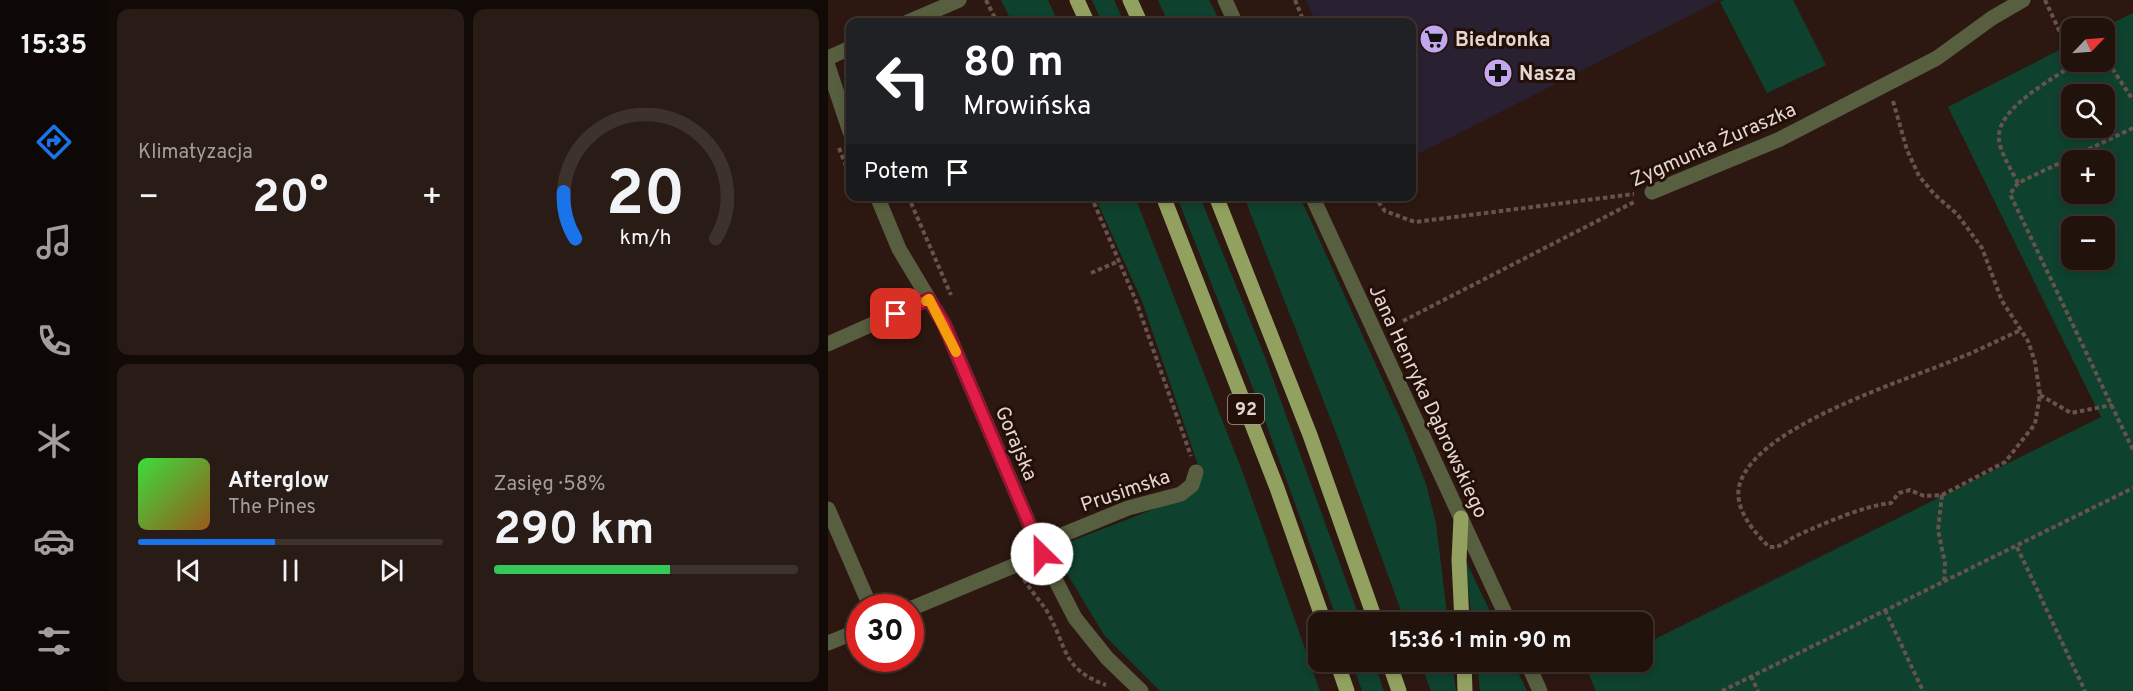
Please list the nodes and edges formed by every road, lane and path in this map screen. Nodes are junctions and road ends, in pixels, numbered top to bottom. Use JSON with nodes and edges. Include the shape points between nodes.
{"nodes":[{"id":1,"x":959,"y":0,"type":"edge"},
{"id":2,"x":986,"y":0,"type":"edge"},
{"id":3,"x":1077,"y":0,"type":"edge"},
{"id":4,"x":1130,"y":0,"type":"edge"},
{"id":5,"x":1224,"y":0,"type":"edge"},
{"id":6,"x":1295,"y":0,"type":"edge"},
{"id":7,"x":2000,"y":0,"type":"edge"},
{"id":8,"x":2045,"y":0,"type":"edge"},
{"id":9,"x":2020,"y":1,"type":"edge"},
{"id":10,"x":917,"y":18,"type":"edge"},
{"id":11,"x":994,"y":18,"type":"edge"},
{"id":12,"x":1085,"y":18,"type":"edge"},
{"id":13,"x":1138,"y":18,"type":"edge"},
{"id":14,"x":1232,"y":18,"type":"edge"},
{"id":15,"x":1302,"y":18,"type":"edge"},
{"id":16,"x":2061,"y":35,"type":"edge"},
{"id":17,"x":846,"y":50,"type":"edge"},
{"id":18,"x":828,"y":58,"type":"edge"},
{"id":19,"x":828,"y":66,"type":"edge"},
{"id":20,"x":2061,"y":70,"type":"edge"},
{"id":21,"x":2115,"y":72,"type":"edge"},
{"id":22,"x":1888,"y":82,"type":"junction"},
{"id":23,"x":2133,"y":100,"type":"edge"},
{"id":24,"x":846,"y":120,"type":"edge"},
{"id":25,"x":2133,"y":128,"type":"edge"},
{"id":26,"x":2018,"y":183,"type":"junction"},
{"id":27,"x":1652,"y":192,"type":"junction"},
{"id":28,"x":879,"y":201,"type":"edge"},
{"id":29,"x":1093,"y":201,"type":"edge"},
{"id":30,"x":1165,"y":201,"type":"edge"},
{"id":31,"x":1218,"y":201,"type":"edge"},
{"id":32,"x":1314,"y":201,"type":"edge"},
{"id":33,"x":1378,"y":201,"type":"edge"},
{"id":34,"x":1119,"y":261,"type":"junction"},
{"id":35,"x":1091,"y":273,"type":"dead end"},
{"id":36,"x":929,"y":299,"type":"junction"},
{"id":37,"x":1403,"y":321,"type":"dead end"},
{"id":38,"x":2021,"y":330,"type":"junction"},
{"id":39,"x":828,"y":344,"type":"edge"},
{"id":40,"x":2040,"y":395,"type":"junction"},
{"id":41,"x":2112,"y":405,"type":"junction"},
{"id":42,"x":2133,"y":450,"type":"edge"},
{"id":43,"x":1196,"y":472,"type":"joint"},
{"id":44,"x":2133,"y":488,"type":"edge"},
{"id":45,"x":1942,"y":495,"type":"junction"},
{"id":46,"x":828,"y":509,"type":"edge"},
{"id":47,"x":1461,"y":519,"type":"junction"},
{"id":48,"x":2017,"y":547,"type":"junction"},
{"id":49,"x":1042,"y":554,"type":"junction"},
{"id":50,"x":1017,"y":565,"type":"junction"},
{"id":51,"x":1944,"y":582,"type":"junction"},
{"id":52,"x":865,"y":594,"type":"edge"},
{"id":53,"x":924,"y":603,"type":"edge"},
{"id":54,"x":1885,"y":610,"type":"junction"},
{"id":55,"x":1320,"y":612,"type":"edge"},
{"id":56,"x":1372,"y":612,"type":"edge"},
{"id":57,"x":1462,"y":612,"type":"edge"},
{"id":58,"x":1504,"y":612,"type":"edge"},
{"id":59,"x":846,"y":636,"type":"edge"},
{"id":60,"x":828,"y":643,"type":"edge"},
{"id":61,"x":1340,"y":672,"type":"edge"},
{"id":62,"x":1392,"y":672,"type":"edge"},
{"id":63,"x":1465,"y":672,"type":"edge"},
{"id":64,"x":1531,"y":672,"type":"edge"},
{"id":65,"x":1751,"y":676,"type":"junction"},
{"id":66,"x":1110,"y":687,"type":"dead end"},
{"id":67,"x":1141,"y":691,"type":"edge"},
{"id":68,"x":1347,"y":691,"type":"edge"},
{"id":69,"x":1399,"y":691,"type":"edge"},
{"id":70,"x":1466,"y":691,"type":"edge"},
{"id":71,"x":1540,"y":691,"type":"edge"},
{"id":72,"x":1722,"y":691,"type":"edge"},
{"id":73,"x":1758,"y":691,"type":"edge"},
{"id":74,"x":1923,"y":691,"type":"edge"},
{"id":75,"x":2085,"y":691,"type":"edge"}],
"edges":[{"from":1,"to":10,"type":"street"},
{"from":2,"to":11,"type":"path"},
{"from":3,"to":12,"type":"main road"},
{"from":4,"to":13,"type":"main road"},
{"from":5,"to":14,"type":"street"},
{"from":6,"to":15,"type":"path"},
{"from":7,"to":9,"type":"street"},
{"from":8,"to":16,"type":"path"},
{"from":9,"to":22,"type":"street","name":"Zygmunta Żuraszka","via":[[1937,58]]},
{"from":17,"to":18,"type":"street"},
{"from":19,"to":24,"type":"street"},
{"from":20,"to":26,"type":"path","via":[[2008,111],[2001,127],[2000,141]]},
{"from":21,"to":23,"type":"path"},
{"from":22,"to":27,"type":"street","name":"Zygmunta Żuraszka","via":[[1778,140]]},
{"from":22,"to":38,"type":"path","via":[[1907,150],[1919,176],[1957,214],[1982,248],[2002,301]]},
{"from":25,"to":26,"type":"path"},
{"from":26,"to":41,"type":"path","via":[[2010,194]]},
{"from":27,"to":33,"type":"path","via":[[1415,222],[1385,211]]},
{"from":27,"to":37,"type":"path","name":"Zygmunta Żuraszka"},
{"from":28,"to":36,"type":"street","name":"Gorajska","via":[[899,249]]},
{"from":29,"to":34,"type":"path"},
{"from":30,"to":55,"type":"main road","number":"92","via":[[1277,488]]},
{"from":31,"to":56,"type":"main road","number":"92","via":[[1295,395]]},
{"from":32,"to":47,"type":"street","name":"Jana Henryka Dąbrowskiego"},
{"from":34,"to":35,"type":"path"},
{"from":34,"to":43,"type":"path","via":[[1150,336]]},
{"from":36,"to":39,"type":"street"},
{"from":36,"to":49,"type":"street","name":"Gorajska","via":[[944,324]]},
{"from":38,"to":40,"type":"path","via":[[2036,362]]},
{"from":38,"to":45,"type":"path","via":[[1798,427],[1777,440],[1739,484],[1742,514],[1769,547],[1778,547],[1874,505],[1891,503],[1899,493],[1910,490],[1924,496]]},
{"from":40,"to":41,"type":"path","via":[[2071,413]]},
{"from":40,"to":45,"type":"path","via":[[2035,424],[2005,462]]},
{"from":41,"to":42,"type":"path"},
{"from":43,"to":49,"type":"street","name":"Prusimska","via":[[1192,485],[1181,494],[1128,508],[1057,537]]},
{"from":44,"to":48,"type":"path"},
{"from":45,"to":51,"type":"path","via":[[1938,530],[1945,563]]},
{"from":46,"to":52,"type":"street"},
{"from":47,"to":57,"type":"main road"},
{"from":47,"to":58,"type":"street","name":"Jana Henryka Dąbrowskiego"},
{"from":48,"to":51,"type":"path"},
{"from":48,"to":75,"type":"path"},
{"from":49,"to":50,"type":"street"},
{"from":49,"to":67,"type":"street","name":"Gorajska","via":[[1075,618],[1107,658]]},
{"from":50,"to":53,"type":"street"},
{"from":50,"to":66,"type":"path","via":[[1047,612],[1071,666]]},
{"from":51,"to":54,"type":"path"},
{"from":54,"to":65,"type":"path"},
{"from":54,"to":74,"type":"path"},
{"from":59,"to":60,"type":"street"},
{"from":61,"to":68,"type":"main road"},
{"from":62,"to":69,"type":"main road"},
{"from":63,"to":70,"type":"main road"},
{"from":64,"to":71,"type":"street"},
{"from":65,"to":72,"type":"path"},
{"from":65,"to":73,"type":"path"}]}
